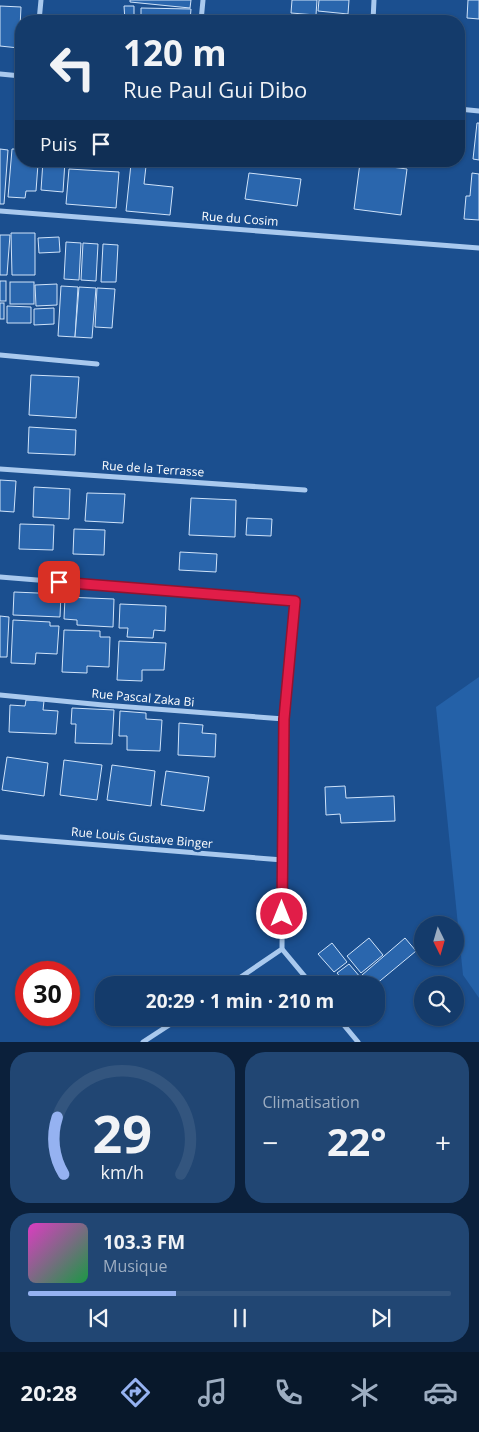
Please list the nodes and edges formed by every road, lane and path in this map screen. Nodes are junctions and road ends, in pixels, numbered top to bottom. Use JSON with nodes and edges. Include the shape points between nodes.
{"nodes":[{"id":1,"x":41,"y":0,"type":"edge"},
{"id":2,"x":203,"y":0,"type":"edge"},
{"id":3,"x":374,"y":0,"type":"edge"},
{"id":4,"x":40,"y":15,"type":"edge"},
{"id":5,"x":202,"y":15,"type":"edge"},
{"id":6,"x":373,"y":15,"type":"edge"},
{"id":7,"x":0,"y":74,"type":"edge"},
{"id":8,"x":15,"y":75,"type":"edge"},
{"id":9,"x":465,"y":110,"type":"edge"},
{"id":10,"x":479,"y":111,"type":"edge"},
{"id":11,"x":0,"y":210,"type":"edge"},
{"id":12,"x":479,"y":248,"type":"edge"},
{"id":13,"x":0,"y":355,"type":"edge"},
{"id":14,"x":97,"y":364,"type":"dead end"},
{"id":15,"x":0,"y":469,"type":"edge"},
{"id":16,"x":305,"y":490,"type":"dead end"},
{"id":17,"x":0,"y":577,"type":"edge"},
{"id":18,"x":0,"y":695,"type":"edge"},
{"id":19,"x":284,"y":719,"type":"junction"},
{"id":20,"x":0,"y":837,"type":"edge"},
{"id":21,"x":282,"y":860,"type":"junction"},
{"id":22,"x":282,"y":949,"type":"junction"},
{"id":23,"x":242,"y":976,"type":"edge"},
{"id":24,"x":304,"y":976,"type":"edge"},
{"id":25,"x":168,"y":1026,"type":"edge"},
{"id":26,"x":345,"y":1026,"type":"edge"},
{"id":27,"x":143,"y":1042,"type":"edge"},
{"id":28,"x":358,"y":1042,"type":"edge"}],
"edges":[{"from":1,"to":4,"type":"street"},
{"from":2,"to":5,"type":"street"},
{"from":3,"to":6,"type":"street"},
{"from":7,"to":8,"type":"street"},
{"from":9,"to":10,"type":"street"},
{"from":11,"to":12,"type":"street","name":"Rue du Cosim"},
{"from":13,"to":14,"type":"street"},
{"from":15,"to":16,"type":"street","name":"Rue de la Terrasse"},
{"from":17,"to":19,"type":"street","via":[[295,601]]},
{"from":18,"to":19,"type":"street","name":"Rue Pascal Zaka Bi"},
{"from":19,"to":21,"type":"street"},
{"from":20,"to":21,"type":"street","name":"Rue Louis Gustave Binger"},
{"from":21,"to":22,"type":"street"},
{"from":22,"to":23,"type":"street"},
{"from":22,"to":24,"type":"street"},
{"from":25,"to":27,"type":"street"},
{"from":26,"to":28,"type":"street"}]}
